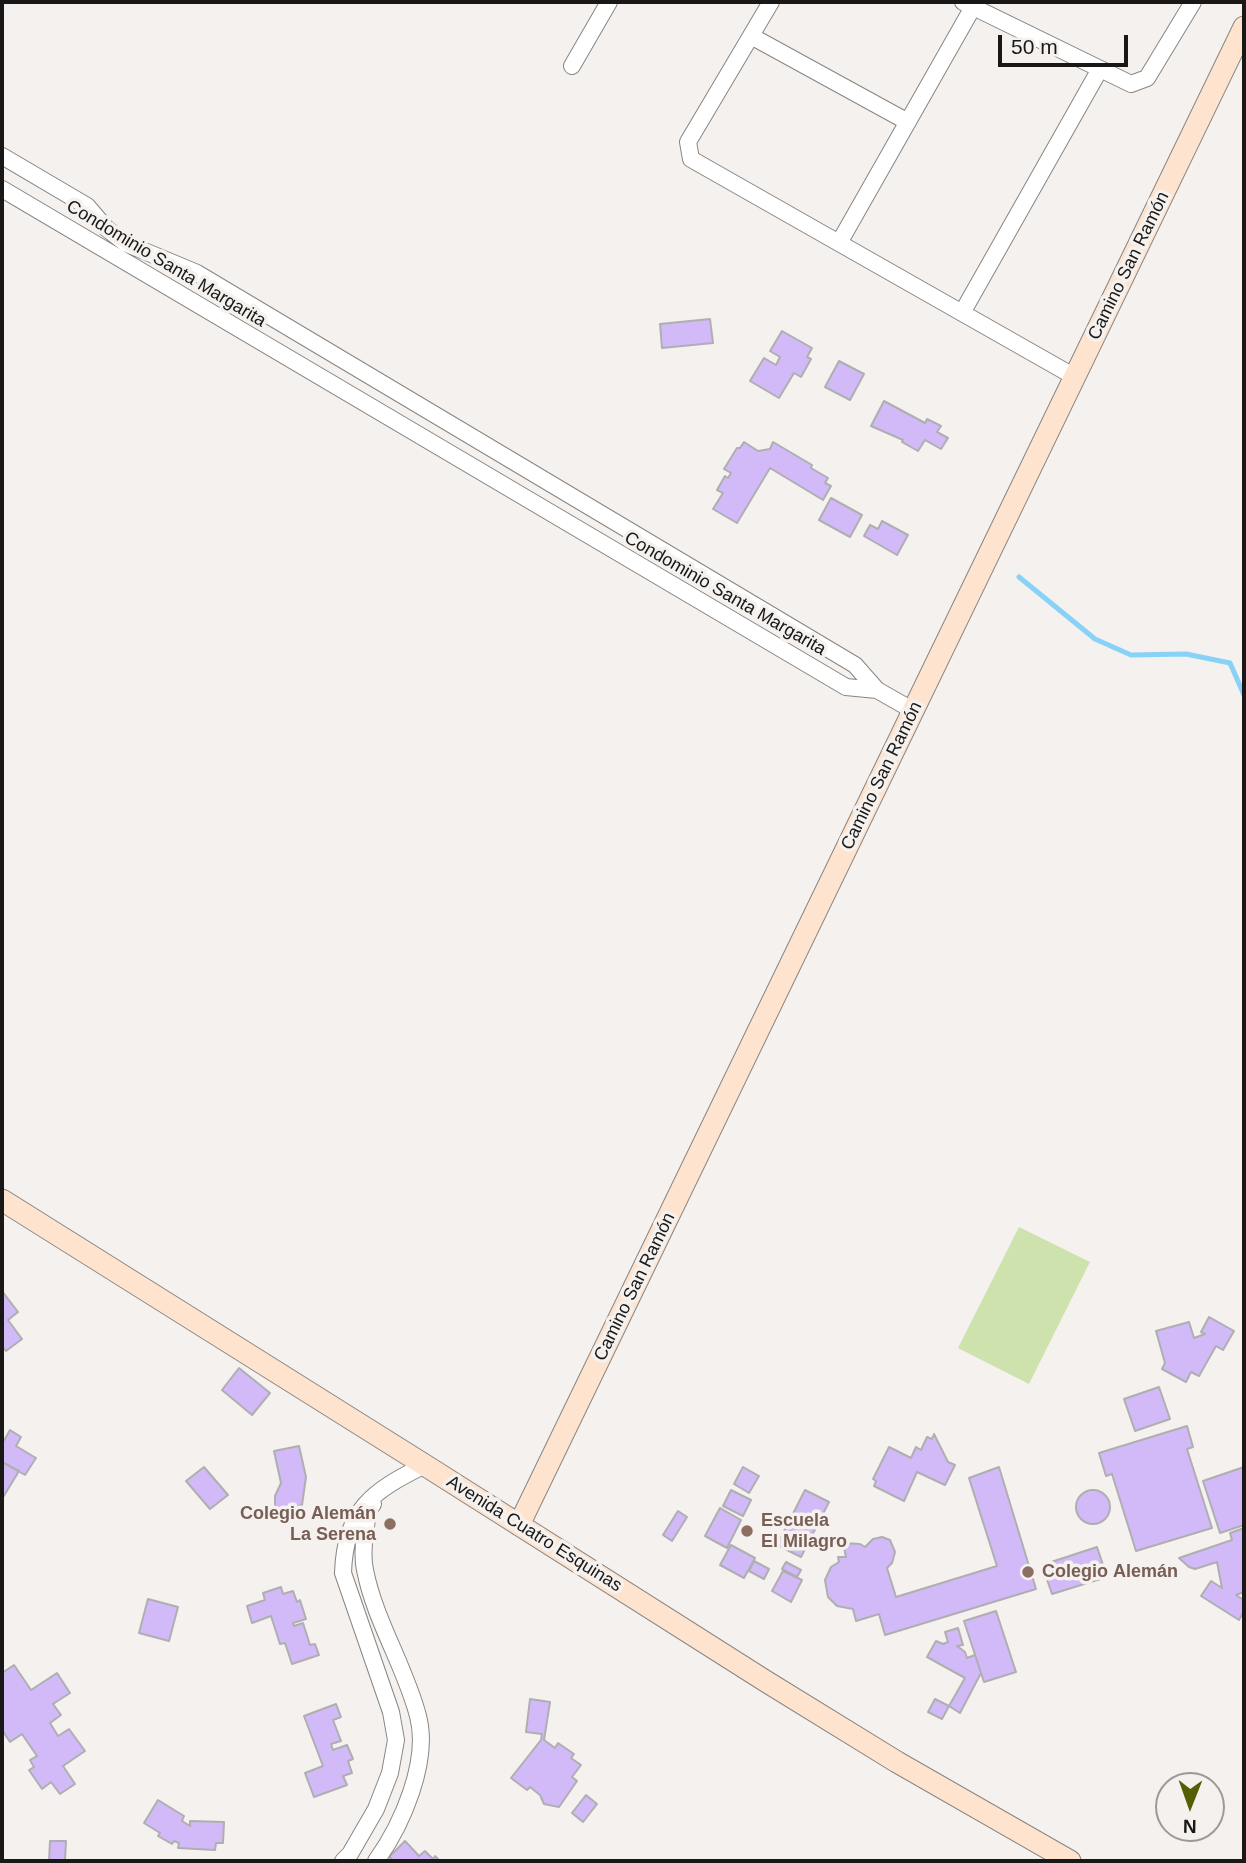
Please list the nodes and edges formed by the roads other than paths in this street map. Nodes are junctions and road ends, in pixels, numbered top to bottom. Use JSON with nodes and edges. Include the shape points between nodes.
{"nodes":[{"id":1,"x":609,"y":2,"type":"edge"},
{"id":2,"x":771,"y":2,"type":"edge"},
{"id":3,"x":1193,"y":2,"type":"edge"},
{"id":4,"x":968,"y":4,"type":"edge"},
{"id":5,"x":1244,"y":26,"type":"edge"},
{"id":6,"x":751,"y":36,"type":"junction"},
{"id":7,"x":572,"y":66,"type":"dead end"},
{"id":8,"x":1100,"y":69,"type":"junction"},
{"id":9,"x":908,"y":122,"type":"junction"},
{"id":10,"x":2,"y":156,"type":"edge"},
{"id":11,"x":2,"y":189,"type":"edge"},
{"id":12,"x":839,"y":243,"type":"junction"},
{"id":13,"x":962,"y":313,"type":"junction"},
{"id":14,"x":324,"y":349,"type":"junction"},
{"id":15,"x":311,"y":372,"type":"junction"},
{"id":16,"x":1074,"y":377,"type":"junction"},
{"id":17,"x":572,"y":496,"type":"junction"},
{"id":18,"x":558,"y":519,"type":"junction"},
{"id":19,"x":877,"y":690,"type":"junction"},
{"id":20,"x":914,"y":711,"type":"junction"},
{"id":21,"x":2,"y":1200,"type":"edge"},
{"id":22,"x":428,"y":1467,"type":"junction"},
{"id":23,"x":519,"y":1525,"type":"junction"},
{"id":24,"x":343,"y":1861,"type":"edge"},
{"id":25,"x":376,"y":1861,"type":"edge"},
{"id":26,"x":1070,"y":1861,"type":"edge"}],
"edges":[{"from":1,"to":7,"type":"street"},
{"from":2,"to":6,"type":"street"},
{"from":3,"to":8,"type":"street","via":[[1147,78],[1131,83]]},
{"from":4,"to":8,"type":"street"},
{"from":4,"to":9,"type":"street"},
{"from":5,"to":16,"type":"main road","name":"Camino San Ramón"},
{"from":6,"to":9,"type":"street"},
{"from":6,"to":12,"type":"street","via":[[688,142],[691,159]]},
{"from":8,"to":13,"type":"street"},
{"from":9,"to":12,"type":"street"},
{"from":10,"to":14,"type":"street","name":"Condominio Santa Margarita","via":[[87,206],[125,243],[197,274]]},
{"from":11,"to":15,"type":"street","name":"Condominio Santa Margarita"},
{"from":12,"to":13,"type":"street"},
{"from":13,"to":16,"type":"street"},
{"from":14,"to":15,"type":"street"},
{"from":14,"to":17,"type":"street","name":"Condominio Santa Margarita"},
{"from":15,"to":18,"type":"street","name":"Condominio Santa Margarita"},
{"from":16,"to":20,"type":"main road","name":"Camino San Ramón"},
{"from":17,"to":18,"type":"street"},
{"from":17,"to":19,"type":"street","name":"Condominio Santa Margarita","via":[[855,665]]},
{"from":18,"to":19,"type":"street","name":"Condominio Santa Margarita","via":[[846,687]]},
{"from":19,"to":20,"type":"street","name":"Condominio Santa Margarita"},
{"from":20,"to":23,"type":"main road","name":"Camino San Ramón"},
{"from":21,"to":22,"type":"main road","name":"Avenida Cuatro Esquinas"},
{"from":22,"to":23,"type":"main road","name":"Avenida Cuatro Esquinas"},
{"from":22,"to":24,"type":"street","via":[[375,1493],[349,1530],[344,1573],[391,1712],[396,1740],[376,1809]]},
{"from":22,"to":25,"type":"street","via":[[382,1494],[368,1511],[364,1567],[418,1715],[422,1738],[408,1804]]},
{"from":23,"to":26,"type":"main road","name":"Avenida Cuatro Esquinas","via":[[897,1762]]}]}
